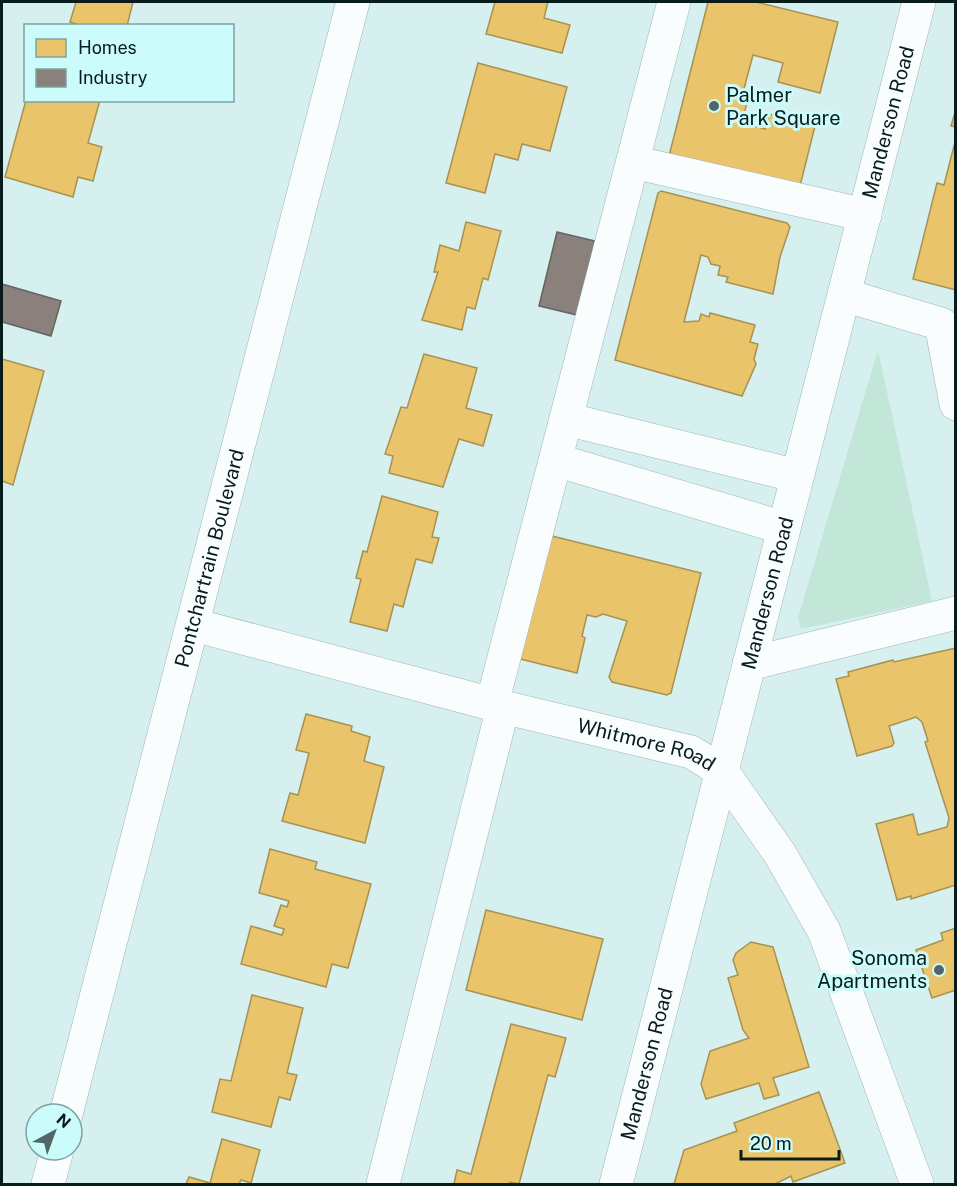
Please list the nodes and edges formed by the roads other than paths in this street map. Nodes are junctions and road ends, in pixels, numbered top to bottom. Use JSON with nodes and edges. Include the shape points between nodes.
{"nodes":[{"id":1,"x":353,"y":2,"type":"edge"},
{"id":2,"x":674,"y":2,"type":"edge"},
{"id":3,"x":919,"y":2,"type":"edge"},
{"id":4,"x":633,"y":162,"type":"junction"},
{"id":5,"x":865,"y":215,"type":"junction"},
{"id":6,"x":844,"y":295,"type":"junction"},
{"id":7,"x":956,"y":404,"type":"edge"},
{"id":8,"x":566,"y":419,"type":"junction"},
{"id":9,"x":556,"y":460,"type":"junction"},
{"id":10,"x":797,"y":476,"type":"junction"},
{"id":11,"x":784,"y":528,"type":"junction"},
{"id":12,"x":956,"y":613,"type":"edge"},
{"id":13,"x":194,"y":625,"type":"junction"},
{"id":14,"x":749,"y":664,"type":"junction"},
{"id":15,"x":498,"y":706,"type":"junction"},
{"id":16,"x":722,"y":771,"type":"junction"},
{"id":17,"x":69,"y":1102,"type":"edge"},
{"id":18,"x":54,"y":1162,"type":"edge"},
{"id":19,"x":48,"y":1185,"type":"edge"},
{"id":20,"x":383,"y":1185,"type":"edge"},
{"id":21,"x":616,"y":1185,"type":"edge"},
{"id":22,"x":917,"y":1185,"type":"edge"}],
"edges":[{"from":1,"to":13,"type":"street","name":"Pontchartrain Boulevard"},
{"from":2,"to":4,"type":"street"},
{"from":3,"to":5,"type":"street","name":"Manderson Road"},
{"from":4,"to":5,"type":"street"},
{"from":4,"to":8,"type":"street"},
{"from":5,"to":6,"type":"street","name":"Manderson Road"},
{"from":6,"to":7,"type":"street","via":[[941,324]]},
{"from":6,"to":10,"type":"street","name":"Manderson Road"},
{"from":8,"to":9,"type":"street"},
{"from":8,"to":10,"type":"street"},
{"from":9,"to":11,"type":"street"},
{"from":9,"to":15,"type":"street"},
{"from":10,"to":11,"type":"street","name":"Manderson Road"},
{"from":11,"to":14,"type":"street","name":"Manderson Road"},
{"from":12,"to":14,"type":"street"},
{"from":13,"to":15,"type":"street","name":"Whitmore Road"},
{"from":13,"to":17,"type":"street","name":"Pontchartrain Boulevard"},
{"from":14,"to":16,"type":"street","name":"Manderson Road"},
{"from":15,"to":16,"type":"street","name":"Whitmore Road","via":[[691,752]]},
{"from":15,"to":20,"type":"street"},
{"from":16,"to":21,"type":"street","name":"Manderson Road"},
{"from":16,"to":22,"type":"street","name":"Whitmore Road","via":[[780,854],[824,931]]},
{"from":18,"to":19,"type":"street"}]}
